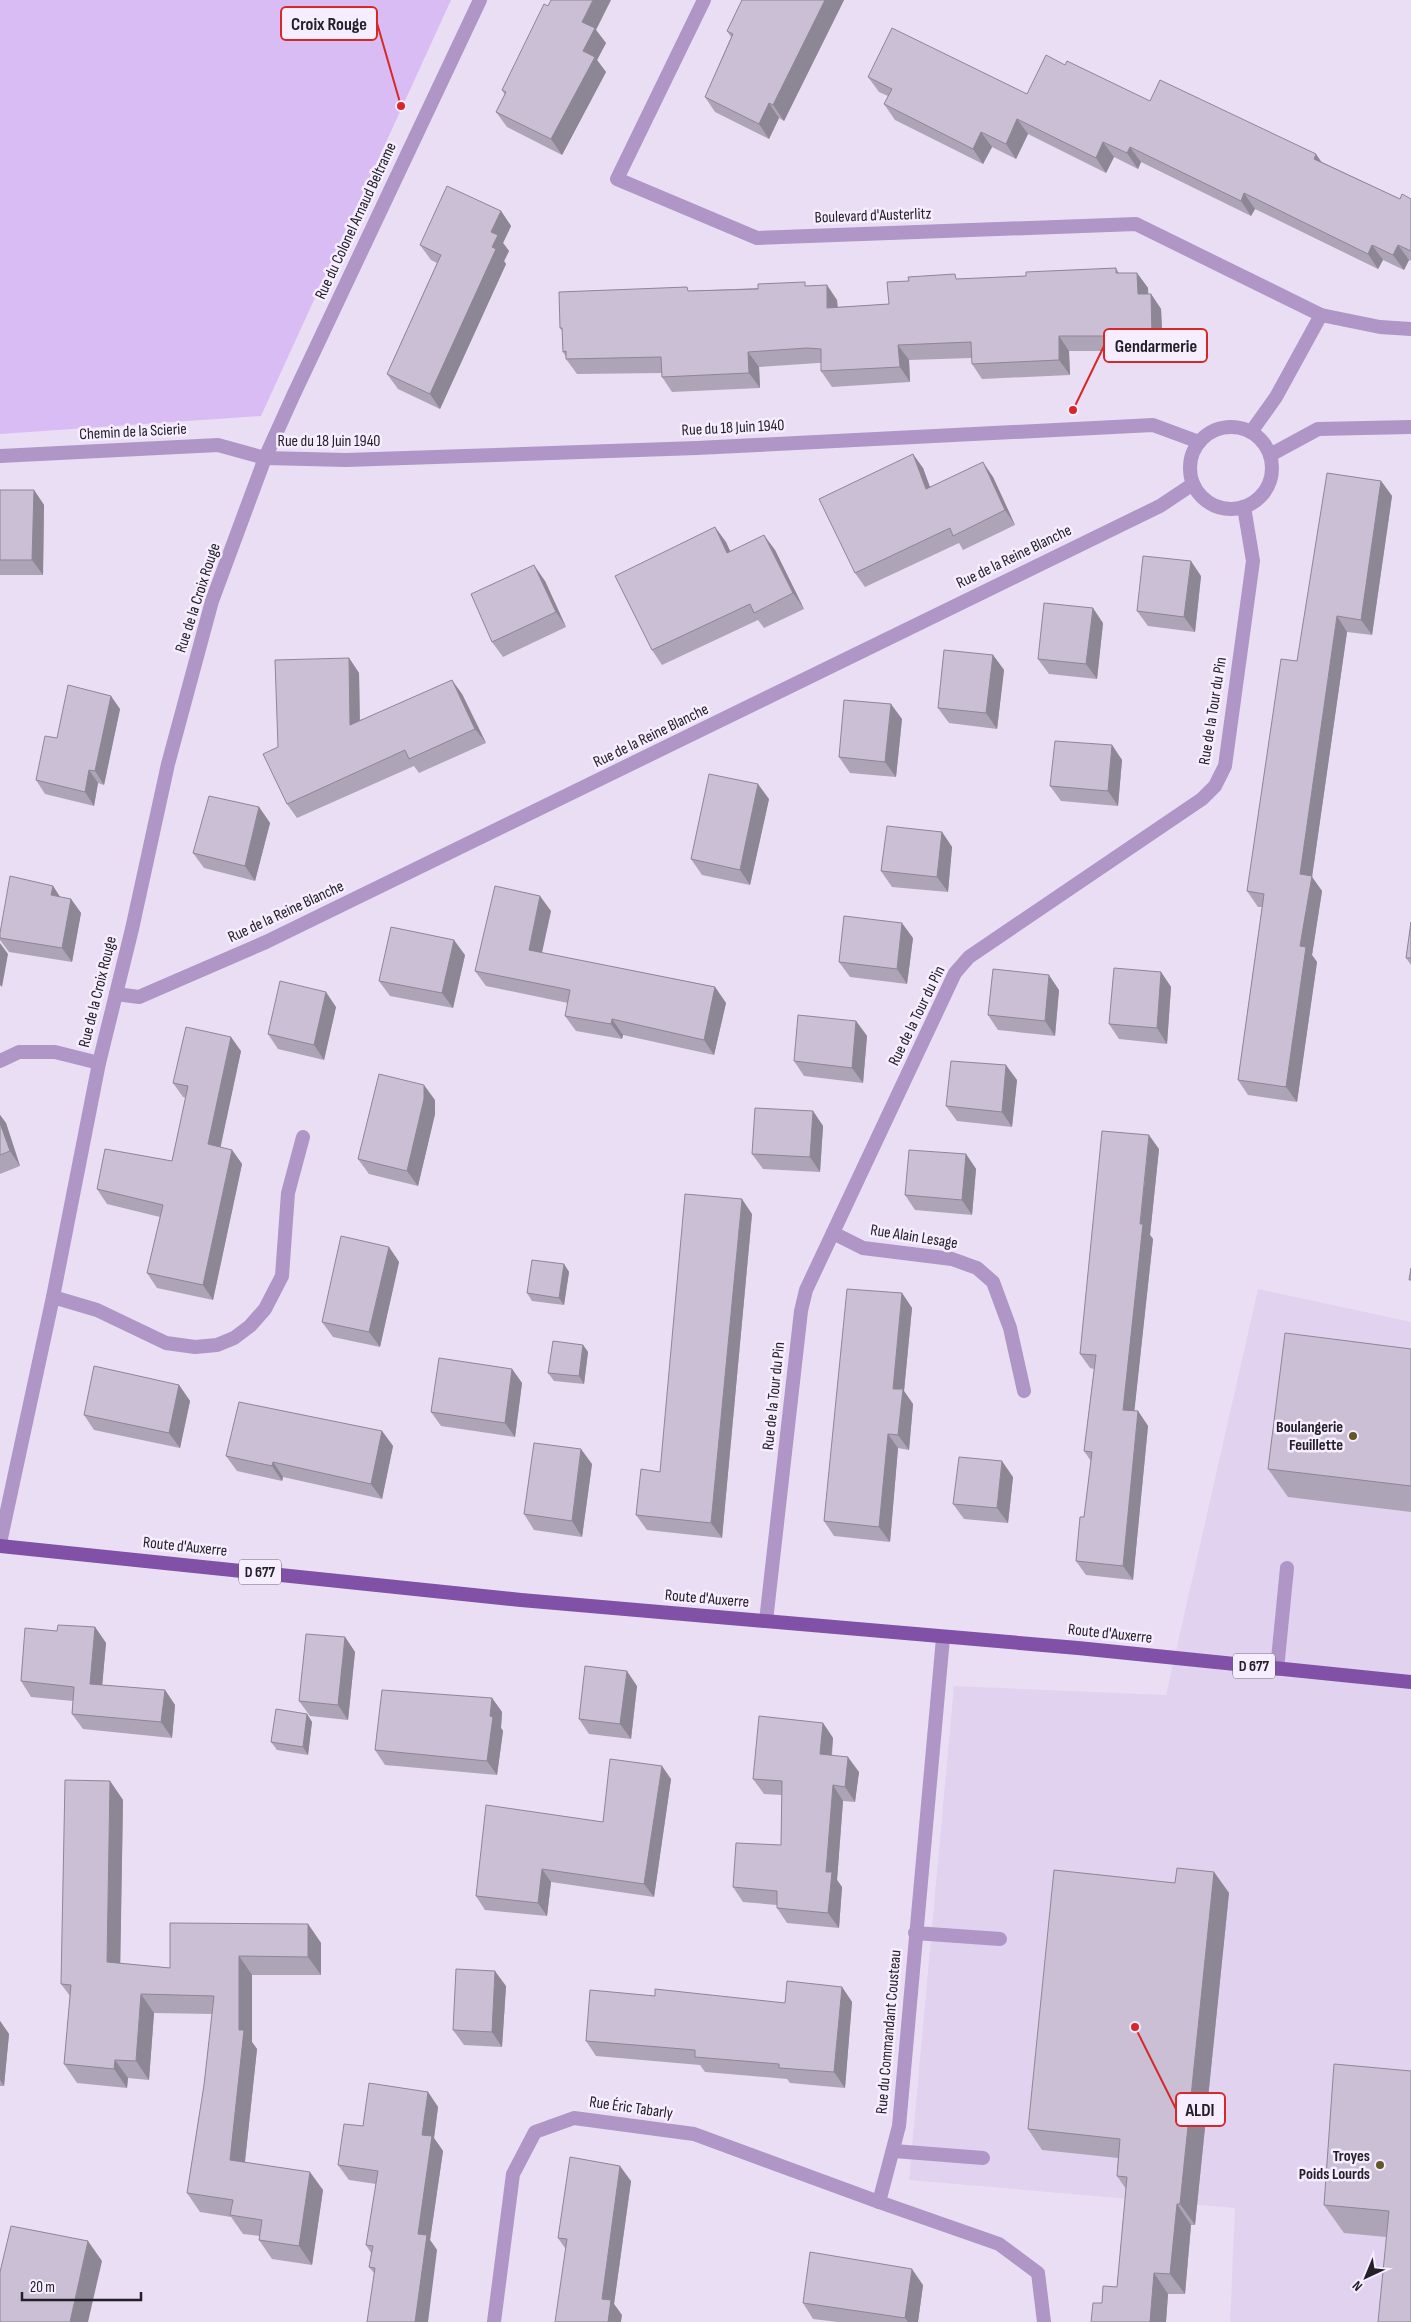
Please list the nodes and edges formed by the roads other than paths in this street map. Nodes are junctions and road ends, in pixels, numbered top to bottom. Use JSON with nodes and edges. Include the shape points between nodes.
{"nodes":[{"id":1,"x":480,"y":0,"type":"edge"},
{"id":2,"x":704,"y":0,"type":"edge"},
{"id":3,"x":1322,"y":315,"type":"junction"},
{"id":4,"x":1411,"y":329,"type":"edge"},
{"id":5,"x":1411,"y":427,"type":"edge"},
{"id":6,"x":1251,"y":432,"type":"junction"},
{"id":7,"x":1199,"y":442,"type":"junction"},
{"id":8,"x":1270,"y":455,"type":"junction"},
{"id":9,"x":0,"y":456,"type":"edge"},
{"id":10,"x":265,"y":458,"type":"junction"},
{"id":11,"x":1193,"y":484,"type":"junction"},
{"id":12,"x":1244,"y":507,"type":"junction"},
{"id":13,"x":116,"y":994,"type":"junction"},
{"id":14,"x":0,"y":1061,"type":"edge"},
{"id":15,"x":98,"y":1063,"type":"junction"},
{"id":16,"x":303,"y":1137,"type":"dead end"},
{"id":17,"x":833,"y":1233,"type":"junction"},
{"id":18,"x":53,"y":1297,"type":"junction"},
{"id":19,"x":1024,"y":1391,"type":"dead end"},
{"id":20,"x":0,"y":1544,"type":"edge"},
{"id":21,"x":1287,"y":1568,"type":"dead end"},
{"id":22,"x":766,"y":1621,"type":"junction"},
{"id":23,"x":943,"y":1638,"type":"junction"},
{"id":24,"x":1277,"y":1669,"type":"junction"},
{"id":25,"x":1411,"y":1682,"type":"edge"},
{"id":26,"x":916,"y":1933,"type":"junction"},
{"id":27,"x":1000,"y":1939,"type":"dead end"},
{"id":28,"x":894,"y":2151,"type":"junction"},
{"id":29,"x":983,"y":2158,"type":"dead end"},
{"id":30,"x":879,"y":2202,"type":"junction"},
{"id":31,"x":494,"y":2322,"type":"edge"},
{"id":32,"x":1044,"y":2322,"type":"edge"}],
"edges":[{"from":1,"to":10,"type":"street","name":"Rue du Colonel Arnaud Beltrame"},
{"from":2,"to":3,"type":"street","name":"Boulevard d'Austerlitz","via":[[617,178],[757,238],[1136,224]]},
{"from":3,"to":4,"type":"street","via":[[1380,327]]},
{"from":3,"to":6,"type":"street","via":[[1276,397]]},
{"from":5,"to":8,"type":"street","via":[[1318,429]]},
{"from":6,"to":7,"type":"street","via":[[1223,427],[1210,432]]},
{"from":6,"to":8,"type":"street","via":[[1266,446]]},
{"from":7,"to":10,"type":"street","name":"Rue du 18 Juin 1940","via":[[1152,425],[677,448],[346,460]]},
{"from":7,"to":11,"type":"street","via":[[1190,464]]},
{"from":8,"to":12,"type":"street","via":[[1272,467],[1264,492]]},
{"from":9,"to":10,"type":"street","name":"Chemin de la Scierie","via":[[218,445]]},
{"from":10,"to":13,"type":"street","name":"Rue de la Croix Rouge","via":[[212,601],[168,764]]},
{"from":11,"to":12,"type":"street","via":[[1208,503],[1219,508]]},
{"from":11,"to":13,"type":"street","name":"Rue de la Reine Blanche","via":[[1160,506],[266,942],[138,997]]},
{"from":12,"to":17,"type":"street","name":"Rue de la Tour du Pin","via":[[1253,561],[1225,766],[1215,786],[1202,799],[969,958],[955,973]]},
{"from":13,"to":15,"type":"street","name":"Rue de la Croix Rouge"},
{"from":14,"to":15,"type":"street","via":[[19,1052],[55,1052]]},
{"from":15,"to":18,"type":"street","name":"Rue de la Croix Rouge"},
{"from":16,"to":18,"type":"street","via":[[288,1193],[282,1276],[265,1309],[234,1338],[217,1346],[166,1343],[97,1310]]},
{"from":17,"to":19,"type":"street","name":"Rue Alain Lesage","via":[[863,1248],[952,1259],[978,1268],[993,1282],[1010,1328]]},
{"from":17,"to":22,"type":"street","name":"Rue de la Tour du Pin","via":[[806,1290],[801,1311]]},
{"from":18,"to":20,"type":"street","name":"Rue de la Croix Rouge"},
{"from":20,"to":22,"type":"main road","name":"Route d'Auxerre","number":"D 677","via":[[521,1600]]},
{"from":21,"to":24,"type":"street"},
{"from":22,"to":23,"type":"main road","name":"Route d'Auxerre","number":"D 677"},
{"from":23,"to":24,"type":"main road","name":"Route d'Auxerre","number":"D 677","via":[[1078,1648]]},
{"from":23,"to":26,"type":"street","name":"Rue du Commandant Cousteau"},
{"from":24,"to":25,"type":"main road","name":"Route d'Auxerre","number":"D 677"},
{"from":26,"to":27,"type":"street"},
{"from":26,"to":28,"type":"street","name":"Rue du Commandant Cousteau"},
{"from":28,"to":29,"type":"street"},
{"from":28,"to":30,"type":"street","name":"Rue du Commandant Cousteau"},
{"from":30,"to":31,"type":"street","name":"Rue Éric Tabarly","via":[[694,2134],[574,2118],[534,2132],[512,2174]]},
{"from":30,"to":32,"type":"street","via":[[999,2244],[1038,2273]]}]}
